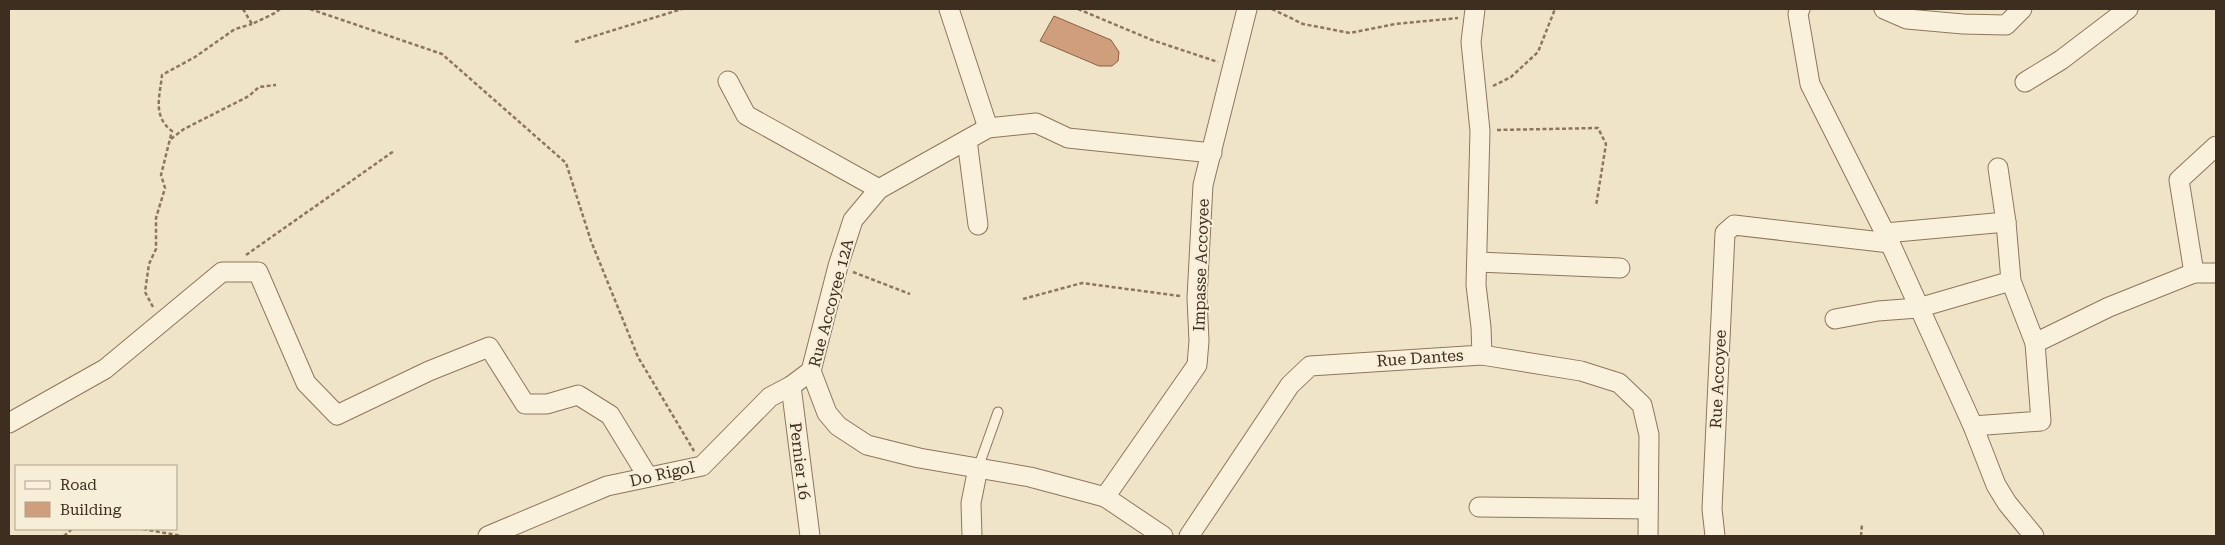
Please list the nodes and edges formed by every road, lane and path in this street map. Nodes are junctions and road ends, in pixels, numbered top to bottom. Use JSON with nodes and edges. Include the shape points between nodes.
{"nodes":[{"id":1,"x":244,"y":9,"type":"edge"},
{"id":2,"x":280,"y":9,"type":"edge"},
{"id":3,"x":310,"y":9,"type":"edge"},
{"id":4,"x":682,"y":9,"type":"edge"},
{"id":5,"x":949,"y":9,"type":"edge"},
{"id":6,"x":1078,"y":9,"type":"edge"},
{"id":7,"x":1247,"y":9,"type":"edge"},
{"id":8,"x":1272,"y":9,"type":"edge"},
{"id":9,"x":1555,"y":9,"type":"edge"},
{"id":10,"x":1800,"y":9,"type":"edge"},
{"id":11,"x":1884,"y":9,"type":"edge"},
{"id":12,"x":2022,"y":9,"type":"edge"},
{"id":13,"x":2128,"y":9,"type":"edge"},
{"id":14,"x":1474,"y":14,"type":"edge"},
{"id":15,"x":1907,"y":14,"type":"edge"},
{"id":16,"x":252,"y":24,"type":"junction"},
{"id":17,"x":575,"y":42,"type":"dead end"},
{"id":18,"x":1234,"y":67,"type":"junction"},
{"id":19,"x":728,"y":81,"type":"dead end"},
{"id":20,"x":2025,"y":82,"type":"dead end"},
{"id":21,"x":276,"y":85,"type":"dead end"},
{"id":22,"x":1476,"y":96,"type":"junction"},
{"id":23,"x":988,"y":128,"type":"junction"},
{"id":24,"x":1480,"y":131,"type":"junction"},
{"id":25,"x":172,"y":138,"type":"junction"},
{"id":26,"x":967,"y":140,"type":"junction"},
{"id":27,"x":2216,"y":146,"type":"edge"},
{"id":28,"x":394,"y":151,"type":"dead end"},
{"id":29,"x":1212,"y":153,"type":"junction"},
{"id":30,"x":1998,"y":168,"type":"dead end"},
{"id":31,"x":879,"y":189,"type":"junction"},
{"id":32,"x":1596,"y":206,"type":"dead end"},
{"id":33,"x":2006,"y":222,"type":"junction"},
{"id":34,"x":978,"y":226,"type":"dead end"},
{"id":35,"x":1888,"y":238,"type":"junction"},
{"id":36,"x":246,"y":255,"type":"dead end"},
{"id":37,"x":1477,"y":262,"type":"junction"},
{"id":38,"x":838,"y":266,"type":"junction"},
{"id":39,"x":1620,"y":268,"type":"dead end"},
{"id":40,"x":2194,"y":272,"type":"junction"},
{"id":41,"x":2216,"y":273,"type":"edge"},
{"id":42,"x":2011,"y":281,"type":"junction"},
{"id":43,"x":910,"y":294,"type":"dead end"},
{"id":44,"x":1196,"y":298,"type":"junction"},
{"id":45,"x":1023,"y":299,"type":"dead end"},
{"id":46,"x":1918,"y":308,"type":"junction"},
{"id":47,"x":1836,"y":319,"type":"dead end"},
{"id":48,"x":152,"y":330,"type":"junction"},
{"id":49,"x":2035,"y":343,"type":"junction"},
{"id":50,"x":1482,"y":355,"type":"junction"},
{"id":51,"x":811,"y":371,"type":"junction"},
{"id":52,"x":791,"y":386,"type":"junction"},
{"id":53,"x":998,"y":412,"type":"dead end"},
{"id":54,"x":9,"y":423,"type":"edge"},
{"id":55,"x":1972,"y":426,"type":"junction"},
{"id":56,"x":702,"y":466,"type":"junction"},
{"id":57,"x":978,"y":468,"type":"junction"},
{"id":58,"x":648,"y":477,"type":"junction"},
{"id":59,"x":1105,"y":497,"type":"junction"},
{"id":60,"x":1479,"y":507,"type":"dead end"},
{"id":61,"x":1648,"y":509,"type":"junction"},
{"id":62,"x":1862,"y":524,"type":"dead end"},
{"id":63,"x":149,"y":530,"type":"edge"},
{"id":64,"x":182,"y":536,"type":"edge"},
{"id":65,"x":488,"y":536,"type":"edge"},
{"id":66,"x":810,"y":536,"type":"edge"},
{"id":67,"x":972,"y":536,"type":"edge"},
{"id":68,"x":1163,"y":536,"type":"edge"},
{"id":69,"x":1189,"y":536,"type":"edge"},
{"id":70,"x":1648,"y":536,"type":"edge"},
{"id":71,"x":1715,"y":536,"type":"edge"},
{"id":72,"x":1862,"y":536,"type":"edge"},
{"id":73,"x":2034,"y":536,"type":"edge"}],
"edges":[{"from":1,"to":16,"type":"path"},
{"from":2,"to":16,"type":"path"},
{"from":3,"to":56,"type":"path","via":[[442,54],[566,164],[590,241],[638,357]]},
{"from":4,"to":17,"type":"path"},
{"from":5,"to":23,"type":"street"},
{"from":6,"to":18,"type":"path","via":[[1152,40]]},
{"from":7,"to":18,"type":"street","name":"Impasse Accoyee"},
{"from":8,"to":14,"type":"path","via":[[1303,24],[1350,33]]},
{"from":9,"to":22,"type":"path","via":[[1538,52],[1511,77]]},
{"from":10,"to":35,"type":"street","via":[[1798,14],[1810,84]]},
{"from":11,"to":15,"type":"street"},
{"from":12,"to":15,"type":"street","via":[[2006,25],[1963,24]]},
{"from":13,"to":20,"type":"street","via":[[2061,60]]},
{"from":14,"to":22,"type":"street","name":"Rue Dantes","via":[[1471,42]]},
{"from":16,"to":25,"type":"path","via":[[235,29],[162,76],[157,104],[165,126],[172,131]]},
{"from":18,"to":29,"type":"street","name":"Impasse Accoyee"},
{"from":19,"to":31,"type":"street","via":[[746,116]]},
{"from":21,"to":25,"type":"path","via":[[259,87],[250,96]]},
{"from":22,"to":24,"type":"street","name":"Rue Dantes"},
{"from":23,"to":26,"type":"street","name":"Rue Accoyee 12A"},
{"from":23,"to":29,"type":"street","name":"Rue Accoyee 12A","via":[[1036,123],[1068,138]]},
{"from":24,"to":32,"type":"path","via":[[1598,128],[1606,144]]},
{"from":24,"to":37,"type":"street","name":"Rue Dantes"},
{"from":25,"to":48,"type":"path","via":[[161,176],[166,188],[156,218],[156,249],[145,292],[155,311]]},
{"from":26,"to":31,"type":"street","name":"Rue Accoyee 12A"},
{"from":26,"to":34,"type":"street"},
{"from":27,"to":40,"type":"street","via":[[2179,180]]},
{"from":28,"to":36,"type":"path"},
{"from":29,"to":44,"type":"street","name":"Impasse Accoyee","via":[[1204,185]]},
{"from":30,"to":33,"type":"street"},
{"from":31,"to":38,"type":"street","name":"Rue Accoyee 12A","via":[[853,220]]},
{"from":33,"to":35,"type":"street"},
{"from":33,"to":42,"type":"street"},
{"from":35,"to":46,"type":"street"},
{"from":35,"to":71,"type":"street","name":"Rue Accoyee","via":[[1734,225],[1725,233],[1712,509]]},
{"from":37,"to":39,"type":"street"},
{"from":37,"to":50,"type":"street","name":"Rue Dantes"},
{"from":38,"to":43,"type":"path"},
{"from":38,"to":51,"type":"street","name":"Rue Accoyee 12A"},
{"from":40,"to":41,"type":"street"},
{"from":40,"to":49,"type":"street","via":[[2109,307]]},
{"from":42,"to":46,"type":"street"},
{"from":42,"to":49,"type":"street"},
{"from":44,"to":45,"type":"path","via":[[1082,283]]},
{"from":44,"to":59,"type":"street","name":"Impasse Accoyee","via":[[1197,365]]},
{"from":46,"to":47,"type":"street"},
{"from":46,"to":55,"type":"street"},
{"from":48,"to":54,"type":"street","via":[[105,369]]},
{"from":48,"to":58,"type":"street","via":[[222,272],[258,272],[306,383],[337,415],[488,347],[525,404],[547,404],[578,395],[610,415]]},
{"from":49,"to":55,"type":"street","via":[[2041,421]]},
{"from":50,"to":61,"type":"street","via":[[1581,371],[1620,383],[1642,405],[1644,412],[1649,435]]},
{"from":50,"to":69,"type":"street","name":"Rue Dantes","via":[[1310,366],[1290,384]]},
{"from":51,"to":52,"type":"street","name":"Do Rigol"},
{"from":51,"to":57,"type":"street","name":"Rue Accoyee 12A","via":[[827,413],[838,426],[866,445]]},
{"from":52,"to":56,"type":"street","name":"Do Rigol","via":[[770,396]]},
{"from":52,"to":66,"type":"street","name":"Pernier 16"},
{"from":53,"to":57,"type":"lane"},
{"from":55,"to":73,"type":"street","via":[[1996,485]]},
{"from":56,"to":58,"type":"street","name":"Do Rigol"},
{"from":57,"to":59,"type":"street","name":"Rue Accoyee 12A","via":[[1030,477]]},
{"from":57,"to":67,"type":"street","via":[[972,503]]},
{"from":58,"to":65,"type":"street","name":"Do Rigol","via":[[607,486]]},
{"from":59,"to":68,"type":"street","name":"Rue Accoyee 12A"},
{"from":60,"to":61,"type":"street"},
{"from":61,"to":70,"type":"street"},
{"from":62,"to":72,"type":"path"},
{"from":63,"to":64,"type":"path"}]}
